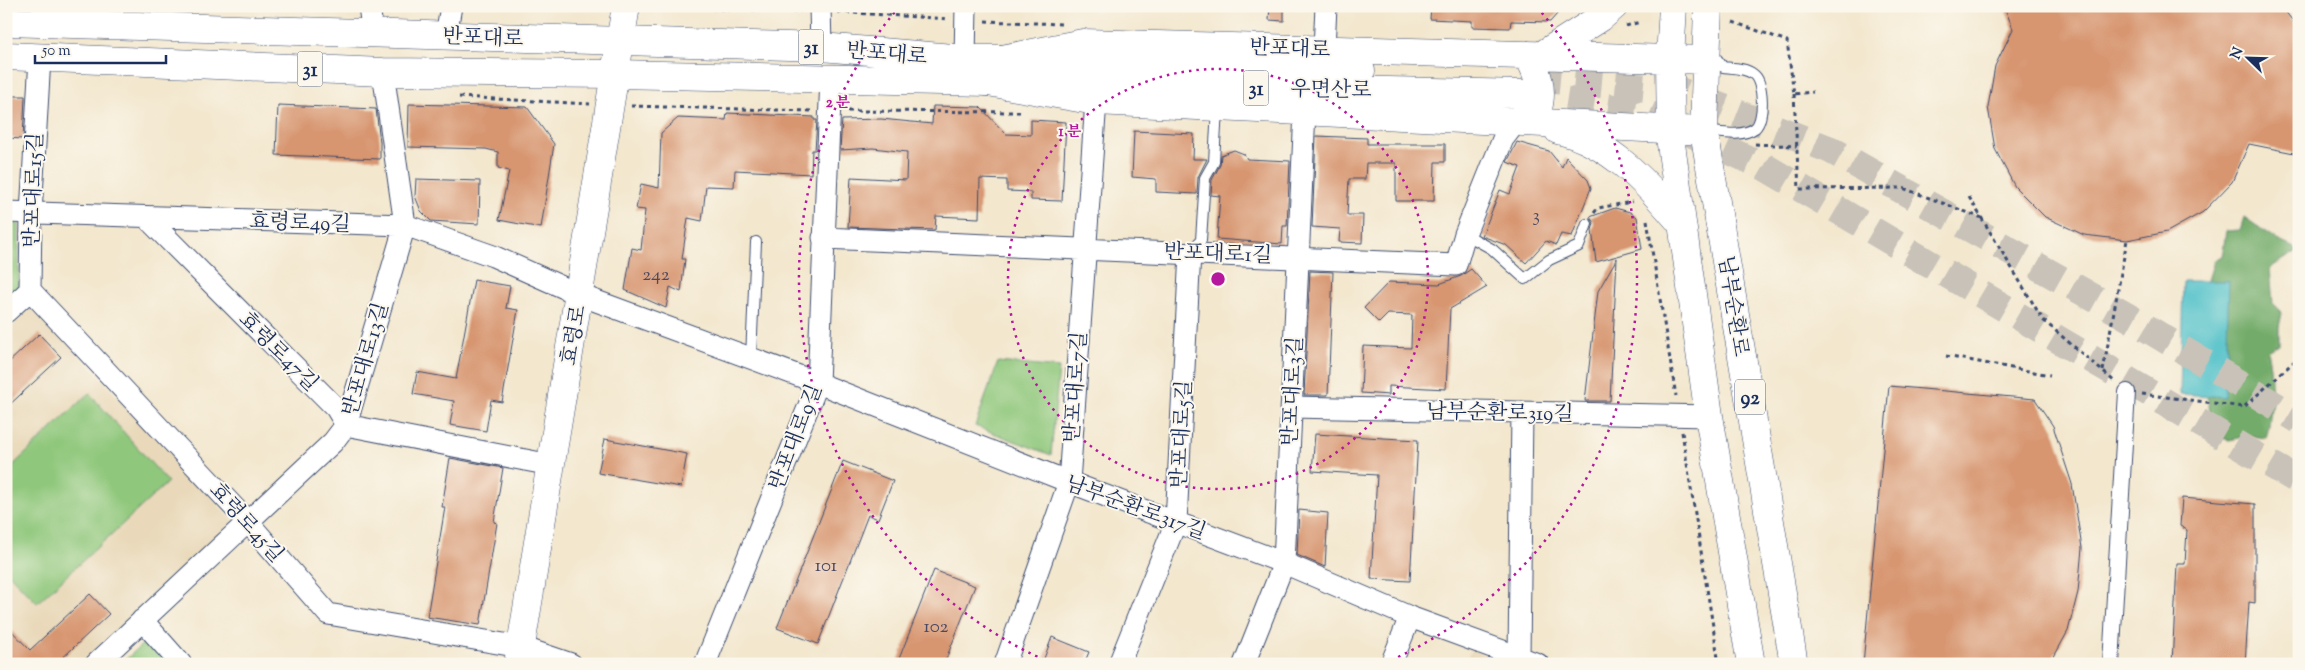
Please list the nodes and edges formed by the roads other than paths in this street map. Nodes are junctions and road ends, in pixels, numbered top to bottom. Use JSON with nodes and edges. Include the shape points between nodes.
{"nodes":[{"id":1,"x":369,"y":6,"type":"edge"},
{"id":2,"x":451,"y":6,"type":"edge"},
{"id":3,"x":626,"y":6,"type":"edge"},
{"id":4,"x":820,"y":6,"type":"edge"},
{"id":5,"x":966,"y":6,"type":"edge"},
{"id":6,"x":1326,"y":6,"type":"edge"},
{"id":7,"x":1614,"y":6,"type":"edge"},
{"id":8,"x":1673,"y":6,"type":"edge"},
{"id":9,"x":1708,"y":6,"type":"edge"},
{"id":10,"x":49,"y":15,"type":"edge"},
{"id":11,"x":6,"y":22,"type":"edge"},
{"id":12,"x":373,"y":35,"type":"junction"},
{"id":13,"x":446,"y":36,"type":"junction"},
{"id":14,"x":620,"y":41,"type":"junction"},
{"id":15,"x":821,"y":47,"type":"junction"},
{"id":16,"x":1324,"y":49,"type":"junction"},
{"id":17,"x":1707,"y":52,"type":"junction"},
{"id":18,"x":6,"y":56,"type":"edge"},
{"id":19,"x":40,"y":58,"type":"junction"},
{"id":20,"x":965,"y":59,"type":"junction"},
{"id":21,"x":1002,"y":59,"type":"junction"},
{"id":22,"x":1670,"y":59,"type":"junction"},
{"id":23,"x":1530,"y":70,"type":"junction"},
{"id":24,"x":383,"y":72,"type":"junction"},
{"id":25,"x":615,"y":74,"type":"junction"},
{"id":26,"x":831,"y":78,"type":"junction"},
{"id":27,"x":988,"y":82,"type":"junction"},
{"id":28,"x":1096,"y":100,"type":"junction"},
{"id":29,"x":1217,"y":107,"type":"junction"},
{"id":30,"x":1305,"y":111,"type":"junction"},
{"id":31,"x":1517,"y":121,"type":"junction"},
{"id":32,"x":1670,"y":129,"type":"junction"},
{"id":33,"x":1704,"y":131,"type":"junction"},
{"id":34,"x":6,"y":212,"type":"edge"},
{"id":35,"x":31,"y":213,"type":"junction"},
{"id":36,"x":146,"y":217,"type":"junction"},
{"id":37,"x":1681,"y":223,"type":"junction"},
{"id":38,"x":1587,"y":224,"type":"road end"},
{"id":39,"x":405,"y":225,"type":"junction"},
{"id":40,"x":1465,"y":234,"type":"junction"},
{"id":41,"x":824,"y":238,"type":"junction"},
{"id":42,"x":756,"y":242,"type":"dead end"},
{"id":43,"x":1084,"y":247,"type":"junction"},
{"id":44,"x":1190,"y":252,"type":"junction"},
{"id":45,"x":1298,"y":256,"type":"junction"},
{"id":46,"x":30,"y":290,"type":"junction"},
{"id":47,"x":580,"y":295,"type":"junction"},
{"id":48,"x":6,"y":312,"type":"edge"},
{"id":49,"x":751,"y":358,"type":"junction"},
{"id":50,"x":818,"y":383,"type":"junction"},
{"id":51,"x":2127,"y":392,"type":"road end"},
{"id":52,"x":1292,"y":407,"type":"junction"},
{"id":53,"x":1522,"y":412,"type":"junction"},
{"id":54,"x":1709,"y":416,"type":"junction"},
{"id":55,"x":346,"y":425,"type":"junction"},
{"id":56,"x":551,"y":465,"type":"junction"},
{"id":57,"x":1069,"y":482,"type":"junction"},
{"id":58,"x":247,"y":521,"type":"junction"},
{"id":59,"x":1176,"y":522,"type":"junction"},
{"id":60,"x":1284,"y":563,"type":"junction"},
{"id":61,"x":1410,"y":617,"type":"junction"},
{"id":62,"x":142,"y":620,"type":"junction"},
{"id":63,"x":519,"y":655,"type":"edge"},
{"id":64,"x":1528,"y":660,"type":"edge"},
{"id":65,"x":96,"y":664,"type":"edge"},
{"id":66,"x":181,"y":664,"type":"edge"},
{"id":67,"x":571,"y":664,"type":"edge"},
{"id":68,"x":705,"y":664,"type":"edge"},
{"id":69,"x":1005,"y":664,"type":"edge"},
{"id":70,"x":1119,"y":664,"type":"edge"},
{"id":71,"x":1244,"y":664,"type":"edge"},
{"id":72,"x":1391,"y":664,"type":"edge"},
{"id":73,"x":1751,"y":664,"type":"edge"},
{"id":74,"x":1794,"y":664,"type":"edge"},
{"id":75,"x":2111,"y":664,"type":"edge"}],
"edges":[{"from":1,"to":12,"type":"street"},
{"from":2,"to":13,"type":"street"},
{"from":3,"to":14,"type":"main road","name":"효령로"},
{"from":4,"to":15,"type":"street"},
{"from":5,"to":20,"type":"street"},
{"from":6,"to":16,"type":"street"},
{"from":7,"to":23,"type":"main road"},
{"from":8,"to":22,"type":"main road","name":"남부순환로","number":"92"},
{"from":9,"to":17,"type":"main road","name":"남부순환로","number":"92"},
{"from":10,"to":11,"type":"main road","name":"반포대로","number":"31"},
{"from":10,"to":12,"type":"main road","name":"반포대로","number":"31"},
{"from":12,"to":13,"type":"main road","name":"반포대로","number":"31"},
{"from":13,"to":14,"type":"main road","name":"반포대로","number":"31"},
{"from":14,"to":15,"type":"main road","name":"반포대로","number":"31"},
{"from":14,"to":25,"type":"main road","name":"효령로"},
{"from":15,"to":20,"type":"main road","name":"반포대로","number":"31"},
{"from":16,"to":21,"type":"main road","name":"반포대로","via":[[1083,43]]},
{"from":16,"to":23,"type":"main road","name":"반포대로"},
{"from":17,"to":22,"type":"main road","name":"반포대로"},
{"from":17,"to":33,"type":"main road","name":"남부순환로","number":"92"},
{"from":17,"to":33,"type":"lane","via":[[1723,67],[1752,73],[1759,80],[1760,121],[1755,128],[1738,134]]},
{"from":18,"to":19,"type":"main road","name":"반포대로","number":"31"},
{"from":19,"to":24,"type":"main road","name":"반포대로","number":"31"},
{"from":19,"to":35,"type":"street","name":"반포대로15길"},
{"from":20,"to":21,"type":"main road","name":"반포대로","number":"31"},
{"from":21,"to":23,"type":"main road","name":"우면산로","number":"31"},
{"from":22,"to":23,"type":"main road","name":"반포대로"},
{"from":22,"to":32,"type":"main road","name":"남부순환로","number":"92"},
{"from":23,"to":27,"type":"main road","name":"우면산로","number":"31"},
{"from":23,"to":31,"type":"main road","via":[[1540,80],[1539,105],[1537,112]]},
{"from":24,"to":25,"type":"main road","name":"반포대로","number":"31"},
{"from":24,"to":39,"type":"street","name":"반포대로13길"},
{"from":25,"to":26,"type":"main road","name":"반포대로"},
{"from":25,"to":47,"type":"main road","name":"효령로"},
{"from":26,"to":27,"type":"main road","name":"반포대로"},
{"from":26,"to":41,"type":"street","name":"반포대로9길"},
{"from":27,"to":28,"type":"main road","name":"반포대로"},
{"from":28,"to":29,"type":"main road","name":"반포대로"},
{"from":28,"to":43,"type":"street","name":"반포대로7길"},
{"from":29,"to":30,"type":"main road","name":"반포대로"},
{"from":29,"to":44,"type":"lane","via":[[1214,162],[1205,178],[1201,240]]},
{"from":30,"to":31,"type":"main road","name":"반포대로"},
{"from":30,"to":45,"type":"street","name":"반포대로3길"},
{"from":31,"to":32,"type":"main road","name":"반포대로"},
{"from":31,"to":37,"type":"main road","via":[[1568,132],[1600,148],[1629,168]]},
{"from":31,"to":40,"type":"street","name":"반포대로1길","via":[[1503,139]]},
{"from":32,"to":33,"type":"main road","name":"반포대로"},
{"from":32,"to":37,"type":"main road","name":"남부순환로","number":"92"},
{"from":33,"to":74,"type":"main road","name":"남부순환로","number":"92"},
{"from":34,"to":35,"type":"street","name":"효령로49길"},
{"from":35,"to":36,"type":"street","name":"효령로49길"},
{"from":35,"to":46,"type":"street","name":"반포대로15길"},
{"from":36,"to":39,"type":"street","name":"효령로49길"},
{"from":36,"to":55,"type":"street","name":"효령로47길","via":[[336,408]]},
{"from":37,"to":54,"type":"main road","name":"남부순환로","number":"92"},
{"from":38,"to":40,"type":"lane","via":[[1579,246],[1549,260],[1525,279],[1492,249]]},
{"from":39,"to":47,"type":"street","name":"효령로49길","via":[[493,256]]},
{"from":39,"to":55,"type":"street","name":"반포대로13길"},
{"from":40,"to":45,"type":"street","name":"반포대로1길","via":[[1456,265]]},
{"from":41,"to":43,"type":"street","name":"반포대로1길"},
{"from":41,"to":50,"type":"street","name":"반포대로9길"},
{"from":42,"to":49,"type":"lane"},
{"from":43,"to":44,"type":"street","name":"반포대로1길"},
{"from":43,"to":57,"type":"street","name":"반포대로7길"},
{"from":44,"to":45,"type":"street","name":"반포대로1길"},
{"from":44,"to":59,"type":"street","name":"반포대로5길"},
{"from":45,"to":52,"type":"street","name":"반포대로3길"},
{"from":46,"to":48,"type":"street"},
{"from":46,"to":58,"type":"street","name":"효령로45길"},
{"from":47,"to":49,"type":"street","name":"남부순환로317길"},
{"from":47,"to":56,"type":"main road","name":"효령로"},
{"from":49,"to":50,"type":"street","name":"남부순환로317길"},
{"from":50,"to":57,"type":"street","name":"남부순환로317길"},
{"from":50,"to":68,"type":"street","name":"반포대로9길"},
{"from":51,"to":75,"type":"street"},
{"from":52,"to":53,"type":"street","name":"남부순환로319길"},
{"from":52,"to":60,"type":"street","name":"반포대로3길"},
{"from":53,"to":54,"type":"street","name":"남부순환로319길"},
{"from":53,"to":64,"type":"street","name":"남부순환로317길"},
{"from":54,"to":73,"type":"main road","name":"남부순환로","number":"92"},
{"from":55,"to":56,"type":"street"},
{"from":55,"to":58,"type":"street","name":"반포대로13길","via":[[333,442]]},
{"from":56,"to":63,"type":"main road","name":"효령로"},
{"from":57,"to":59,"type":"street","name":"남부순환로317길"},
{"from":57,"to":69,"type":"street","name":"반포대로7길"},
{"from":58,"to":62,"type":"street","name":"반포대로13길"},
{"from":58,"to":63,"type":"street","name":"효령로45길","via":[[328,614]]},
{"from":59,"to":60,"type":"street","name":"남부순환로317길"},
{"from":59,"to":70,"type":"street","name":"반포대로5길"},
{"from":60,"to":61,"type":"street","name":"남부순환로317길"},
{"from":60,"to":71,"type":"street","name":"반포대로3길"},
{"from":61,"to":64,"type":"street","name":"남부순환로317길"},
{"from":61,"to":72,"type":"street"},
{"from":62,"to":65,"type":"street","name":"반포대로13길"},
{"from":62,"to":66,"type":"street"},
{"from":63,"to":67,"type":"street","name":"효령로45길"}]}
